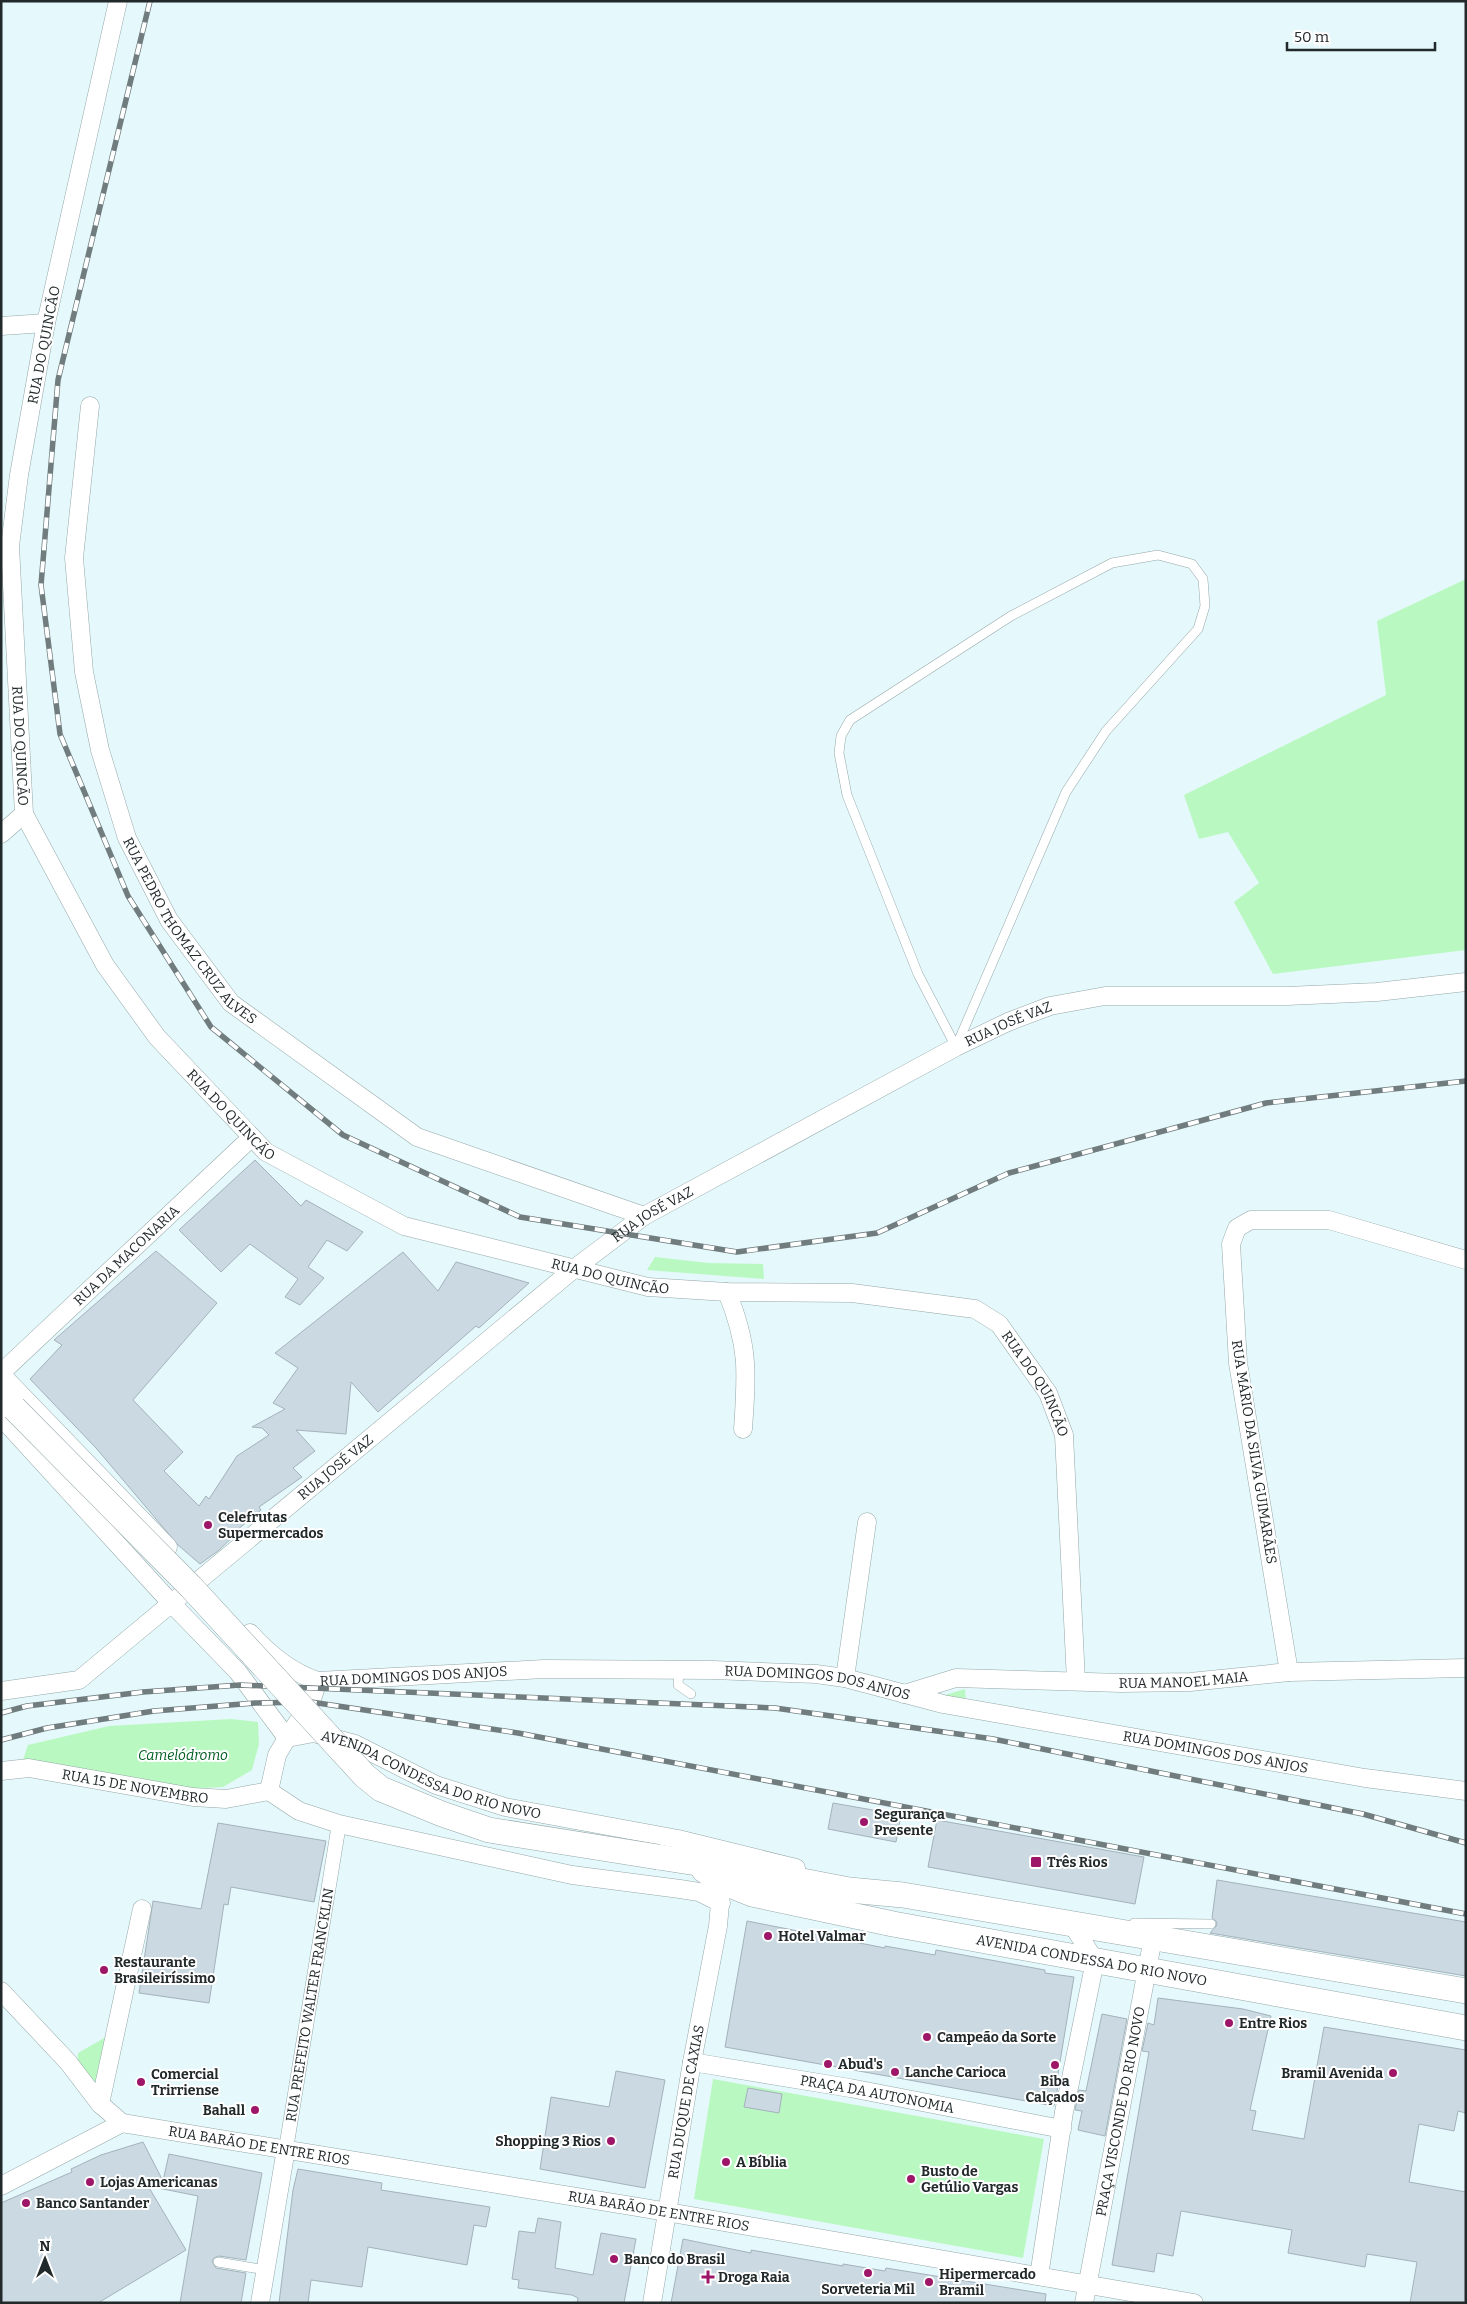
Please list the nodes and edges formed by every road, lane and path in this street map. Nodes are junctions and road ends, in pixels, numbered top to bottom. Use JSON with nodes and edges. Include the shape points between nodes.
{"nodes":[{"id":1,"x":118,"y":1,"type":"edge"},
{"id":2,"x":46,"y":323,"type":"junction"},
{"id":3,"x":1,"y":326,"type":"edge"},
{"id":4,"x":90,"y":406,"type":"dead end"},
{"id":5,"x":24,"y":814,"type":"junction"},
{"id":6,"x":1,"y":834,"type":"edge"},
{"id":7,"x":1466,"y":982,"type":"edge"},
{"id":8,"x":956,"y":1047,"type":"junction"},
{"id":9,"x":252,"y":1137,"type":"junction"},
{"id":10,"x":644,"y":1216,"type":"junction"},
{"id":11,"x":1466,"y":1260,"type":"edge"},
{"id":12,"x":575,"y":1268,"type":"junction"},
{"id":13,"x":727,"y":1292,"type":"junction"},
{"id":14,"x":1,"y":1374,"type":"edge"},
{"id":15,"x":6,"y":1407,"type":"edge"},
{"id":16,"x":743,"y":1429,"type":"dead end"},
{"id":17,"x":866,"y":1522,"type":"dead end"},
{"id":18,"x":200,"y":1579,"type":"junction"},
{"id":19,"x":172,"y":1604,"type":"junction"},
{"id":20,"x":1466,"y":1668,"type":"edge"},
{"id":21,"x":679,"y":1670,"type":"junction"},
{"id":22,"x":1288,"y":1672,"type":"junction"},
{"id":23,"x":845,"y":1678,"type":"junction"},
{"id":24,"x":318,"y":1681,"type":"junction"},
{"id":25,"x":1076,"y":1681,"type":"junction"},
{"id":26,"x":1,"y":1691,"type":"edge"},
{"id":27,"x":691,"y":1694,"type":"dead end"},
{"id":28,"x":903,"y":1694,"type":"junction"},
{"id":29,"x":287,"y":1738,"type":"junction"},
{"id":30,"x":1,"y":1771,"type":"edge"},
{"id":31,"x":269,"y":1790,"type":"junction"},
{"id":32,"x":1466,"y":1791,"type":"edge"},
{"id":33,"x":339,"y":1824,"type":"junction"},
{"id":34,"x":693,"y":1863,"type":"junction"},
{"id":35,"x":721,"y":1892,"type":"junction"},
{"id":36,"x":903,"y":1895,"type":"junction"},
{"id":37,"x":142,"y":1909,"type":"dead end"},
{"id":38,"x":1070,"y":1924,"type":"junction"},
{"id":39,"x":1211,"y":1924,"type":"dead end"},
{"id":40,"x":1153,"y":1938,"type":"junction"},
{"id":41,"x":1095,"y":1961,"type":"junction"},
{"id":42,"x":1147,"y":1970,"type":"junction"},
{"id":43,"x":1,"y":1991,"type":"edge"},
{"id":44,"x":1466,"y":1991,"type":"edge"},
{"id":45,"x":1466,"y":2028,"type":"edge"},
{"id":46,"x":692,"y":2062,"type":"junction"},
{"id":47,"x":100,"y":2104,"type":"junction"},
{"id":48,"x":122,"y":2123,"type":"junction"},
{"id":49,"x":1062,"y":2129,"type":"junction"},
{"id":50,"x":286,"y":2149,"type":"junction"},
{"id":51,"x":1,"y":2186,"type":"edge"},
{"id":52,"x":669,"y":2213,"type":"junction"},
{"id":53,"x":218,"y":2262,"type":"dead end"},
{"id":54,"x":266,"y":2270,"type":"junction"},
{"id":55,"x":1039,"y":2276,"type":"junction"},
{"id":56,"x":1087,"y":2284,"type":"junction"},
{"id":57,"x":260,"y":2303,"type":"edge"},
{"id":58,"x":652,"y":2303,"type":"edge"},
{"id":59,"x":1084,"y":2303,"type":"edge"},
{"id":60,"x":1194,"y":2303,"type":"edge"}],
"edges":[{"from":1,"to":2,"type":"street","name":"RUA DO QUINCÃO"},
{"from":2,"to":3,"type":"street"},
{"from":2,"to":5,"type":"street","name":"RUA DO QUINCÃO","via":[[10,546]]},
{"from":4,"to":10,"type":"street","name":"RUA PEDRO THOMAZ CRUZ ALVES","via":[[74,558],[84,672],[100,750],[127,838],[169,920],[231,1003],[417,1137]]},
{"from":5,"to":6,"type":"street"},
{"from":5,"to":9,"type":"street","name":"RUA DO QUINCÃO","via":[[105,965],[157,1037]]},
{"from":7,"to":8,"type":"street","name":"RUA JOSÉ VAZ","via":[[1376,992],[1297,996],[1105,996],[1050,1006]]},
{"from":8,"to":8,"type":"lane","via":[[1066,792],[1106,731],[1198,629],[1205,606],[1203,579],[1192,564],[1158,555],[1112,563],[1012,616],[850,720],[841,736],[838,753],[847,795],[918,974]]},
{"from":8,"to":10,"type":"street","name":"RUA JOSÉ VAZ"},
{"from":9,"to":12,"type":"street","name":"RUA DO QUINCÃO","via":[[266,1152],[404,1226]]},
{"from":9,"to":14,"type":"street","name":"RUA DA MACONARIA"},
{"from":10,"to":12,"type":"street","name":"RUA JOSÉ VAZ"},
{"from":11,"to":22,"type":"street","name":"RUA MÁRIO DA SILVA GUIMARÃES","via":[[1329,1220],[1251,1220],[1237,1228],[1231,1244],[1238,1364]]},
{"from":12,"to":13,"type":"street","name":"RUA DO QUINCÃO","via":[[648,1287]]},
{"from":12,"to":18,"type":"street","name":"RUA JOSÉ VAZ"},
{"from":13,"to":16,"type":"street","via":[[744,1345],[747,1375]]},
{"from":13,"to":25,"type":"street","name":"RUA DO QUINCÃO","via":[[852,1292],[975,1309],[999,1324],[1048,1393],[1064,1435]]},
{"from":14,"to":18,"type":"street"},
{"from":15,"to":19,"type":"street"},
{"from":15,"to":34,"type":"main road","bridge":true,"via":[[191,1587],[365,1776],[381,1789],[489,1830]]},
{"from":17,"to":23,"type":"street"},
{"from":18,"to":19,"type":"street","name":"RUA JOSÉ VAZ"},
{"from":18,"to":24,"type":"street","name":"RUA DOMINGOS DOS ANJOS","via":[[263,1647],[300,1676]]},
{"from":19,"to":26,"type":"street","name":"RUA JOSÉ VAZ","via":[[79,1680]]},
{"from":19,"to":29,"type":"street","via":[[238,1672]]},
{"from":20,"to":22,"type":"street","name":"RUA MANOEL MAIA"},
{"from":21,"to":23,"type":"street","name":"RUA DOMINGOS DOS ANJOS","via":[[816,1674]]},
{"from":21,"to":24,"type":"street","name":"RUA DOMINGOS DOS ANJOS","via":[[544,1669]]},
{"from":21,"to":27,"type":"lane","via":[[678,1685]]},
{"from":22,"to":25,"type":"street","name":"RUA MANOEL MAIA","via":[[1190,1682]]},
{"from":23,"to":28,"type":"street","name":"RUA DOMINGOS DOS ANJOS"},
{"from":24,"to":29,"type":"street","via":[[311,1702]]},
{"from":25,"to":28,"type":"street","name":"RUA MANOEL MAIA","via":[[956,1678]]},
{"from":28,"to":32,"type":"street","name":"RUA DOMINGOS DOS ANJOS","via":[[943,1704],[1365,1778]]},
{"from":29,"to":31,"type":"street","via":[[277,1755]]},
{"from":29,"to":36,"type":"street","name":"AVENIDA CONDESSA DO RIO NOVO","via":[[314,1733],[355,1744],[436,1785],[505,1807],[678,1839]]},
{"from":30,"to":31,"type":"street","name":"RUA 15 DE NOVEMBRO","via":[[29,1768],[193,1797],[226,1799]]},
{"from":31,"to":33,"type":"street","name":"AVENIDA CONDESSA DO RIO NOVO","via":[[299,1811]]},
{"from":33,"to":35,"type":"street","name":"AVENIDA CONDESSA DO RIO NOVO","via":[[572,1875]]},
{"from":33,"to":50,"type":"street","name":"RUA PREFEITO WALTER FRANCKLIN"},
{"from":34,"to":35,"type":"main road","name":"AVENIDA CONDESSA DO RIO NOVO"},
{"from":34,"to":36,"type":"main road","name":"AVENIDA CONDESSA DO RIO NOVO","via":[[850,1890]]},
{"from":35,"to":41,"type":"main road","name":"AVENIDA CONDESSA DO RIO NOVO","via":[[752,1894]]},
{"from":35,"to":46,"type":"street","name":"RUA DUQUE DE CAXIAS"},
{"from":36,"to":38,"type":"main road","name":"AVENIDA CONDESSA DO RIO NOVO"},
{"from":37,"to":47,"type":"street"},
{"from":38,"to":39,"type":"lane"},
{"from":38,"to":40,"type":"main road","name":"AVENIDA CONDESSA DO RIO NOVO"},
{"from":38,"to":41,"type":"street"},
{"from":40,"to":42,"type":"street","name":"PRAÇA VISCONDE DO RIO NOVO"},
{"from":40,"to":44,"type":"main road","name":"AVENIDA CONDESSA DO RIO NOVO"},
{"from":41,"to":42,"type":"main road","name":"AVENIDA CONDESSA DO RIO NOVO"},
{"from":41,"to":49,"type":"street"},
{"from":42,"to":45,"type":"main road","name":"AVENIDA CONDESSA DO RIO NOVO"},
{"from":42,"to":56,"type":"street","name":"PRAÇA VISCONDE DO RIO NOVO"},
{"from":43,"to":47,"type":"street","via":[[68,2062]]},
{"from":46,"to":49,"type":"street","name":"PRAÇA DA AUTONOMIA","via":[[850,2088]]},
{"from":46,"to":52,"type":"street","name":"RUA DUQUE DE CAXIAS"},
{"from":47,"to":48,"type":"street"},
{"from":48,"to":50,"type":"street","name":"RUA BARÃO DE ENTRE RIOS"},
{"from":48,"to":51,"type":"street"},
{"from":49,"to":55,"type":"street"},
{"from":50,"to":52,"type":"street","name":"RUA BARÃO DE ENTRE RIOS"},
{"from":50,"to":54,"type":"street","name":"RUA PREFEITO WALTER FRANCKLIN"},
{"from":52,"to":55,"type":"street","name":"RUA BARÃO DE ENTRE RIOS"},
{"from":52,"to":58,"type":"street","name":"RUA DUQUE DE CAXIAS"},
{"from":53,"to":54,"type":"lane"},
{"from":54,"to":57,"type":"street","name":"RUA PREFEITO WALTER FRANCKLIN"},
{"from":55,"to":56,"type":"street","name":"RUA BARÃO DE ENTRE RIOS"},
{"from":56,"to":59,"type":"street","name":"PRAÇA VISCONDE DO RIO NOVO"},
{"from":56,"to":60,"type":"street","name":"RUA BARÃO DE ENTRE RIOS"}]}
